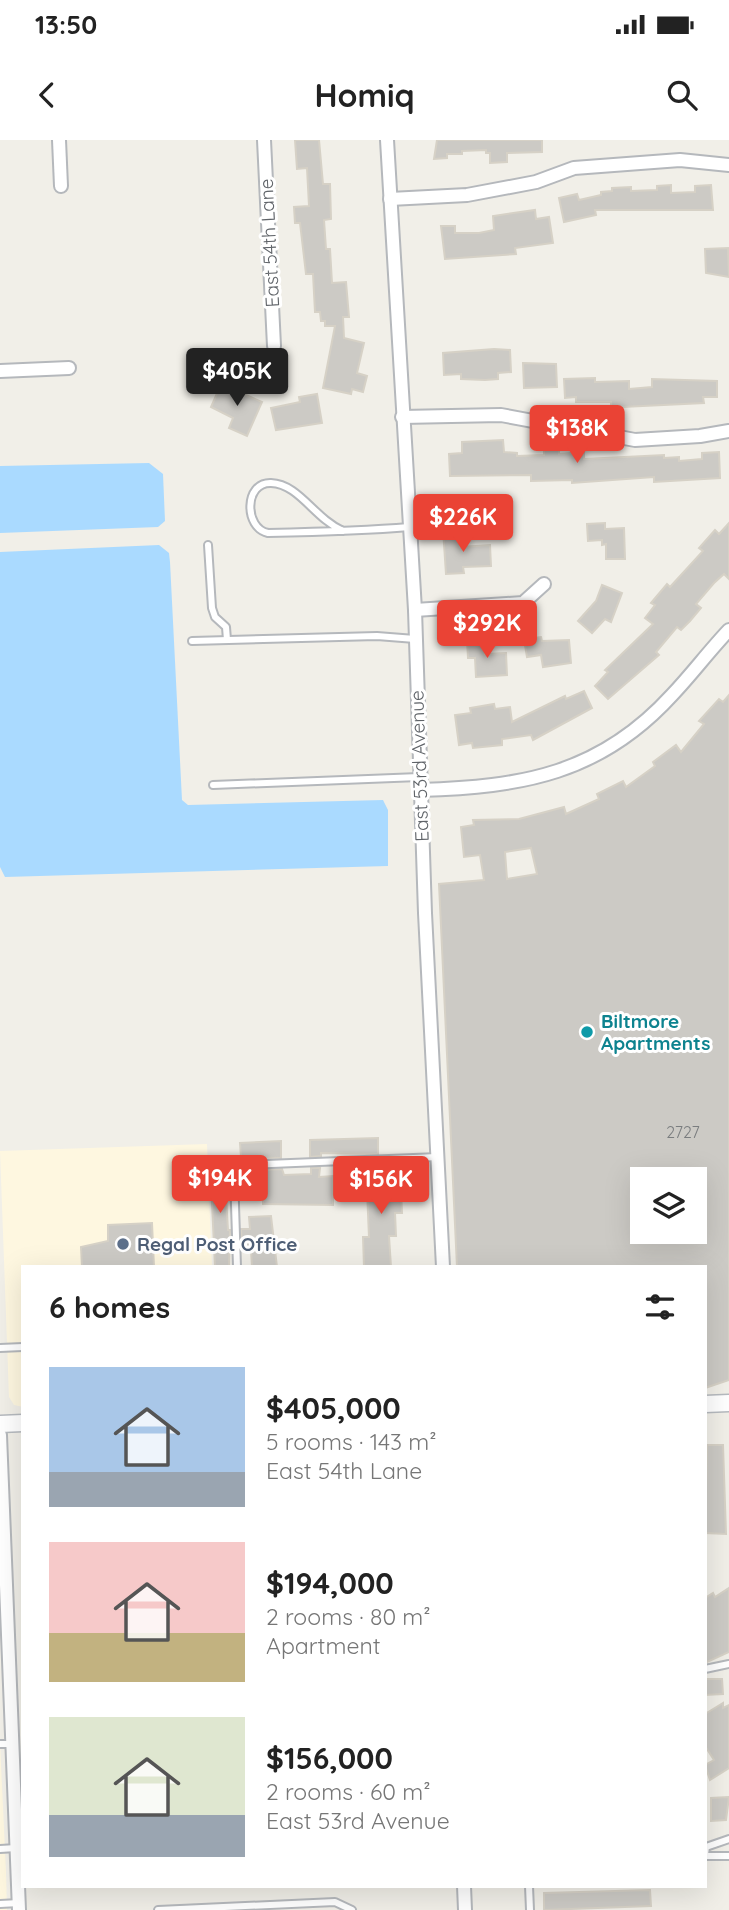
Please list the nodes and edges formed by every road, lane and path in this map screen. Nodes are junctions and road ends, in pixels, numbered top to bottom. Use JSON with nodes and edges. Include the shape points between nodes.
{"nodes":[{"id":1,"x":59,"y":140,"type":"edge"},
{"id":2,"x":264,"y":140,"type":"edge"},
{"id":3,"x":387,"y":140,"type":"edge"},
{"id":4,"x":729,"y":165,"type":"edge"},
{"id":5,"x":61,"y":186,"type":"dead end"},
{"id":6,"x":390,"y":199,"type":"junction"},
{"id":7,"x":274,"y":346,"type":"dead end"},
{"id":8,"x":69,"y":368,"type":"dead end"},
{"id":9,"x":0,"y":371,"type":"edge"},
{"id":10,"x":402,"y":417,"type":"junction"},
{"id":11,"x":729,"y":431,"type":"edge"},
{"id":12,"x":409,"y":527,"type":"junction"},
{"id":13,"x":343,"y":531,"type":"junction"},
{"id":14,"x":208,"y":545,"type":"dead end"},
{"id":15,"x":544,"y":584,"type":"dead end"},
{"id":16,"x":415,"y":610,"type":"junction"},
{"id":17,"x":729,"y":630,"type":"edge"},
{"id":18,"x":415,"y":639,"type":"junction"},
{"id":19,"x":227,"y":640,"type":"junction"},
{"id":20,"x":192,"y":641,"type":"dead end"},
{"id":21,"x":420,"y":783,"type":"junction"},
{"id":22,"x":213,"y":785,"type":"dead end"},
{"id":23,"x":438,"y":1157,"type":"junction"},
{"id":24,"x":237,"y":1265,"type":"edge"},
{"id":25,"x":443,"y":1265,"type":"edge"},
{"id":26,"x":21,"y":1347,"type":"edge"},
{"id":27,"x":0,"y":1348,"type":"edge"},
{"id":28,"x":729,"y":1403,"type":"edge"},
{"id":29,"x":707,"y":1404,"type":"edge"},
{"id":30,"x":21,"y":1423,"type":"edge"},
{"id":31,"x":0,"y":1424,"type":"edge"},
{"id":32,"x":0,"y":1435,"type":"edge"},
{"id":33,"x":3,"y":1590,"type":"edge"},
{"id":34,"x":729,"y":1664,"type":"edge"},
{"id":35,"x":707,"y":1669,"type":"edge"},
{"id":36,"x":6,"y":1744,"type":"edge"},
{"id":37,"x":729,"y":1839,"type":"edge"},
{"id":38,"x":707,"y":1847,"type":"edge"},
{"id":39,"x":17,"y":1848,"type":"junction"},
{"id":40,"x":0,"y":1849,"type":"edge"},
{"id":41,"x":707,"y":1855,"type":"edge"},
{"id":42,"x":729,"y":1856,"type":"edge"},
{"id":43,"x":21,"y":1882,"type":"edge"},
{"id":44,"x":464,"y":1888,"type":"edge"},
{"id":45,"x":529,"y":1888,"type":"edge"},
{"id":46,"x":0,"y":1904,"type":"edge"},
{"id":47,"x":19,"y":1907,"type":"edge"},
{"id":48,"x":158,"y":1910,"type":"edge"},
{"id":49,"x":352,"y":1910,"type":"edge"},
{"id":50,"x":465,"y":1910,"type":"edge"},
{"id":51,"x":530,"y":1910,"type":"edge"}],
"edges":[{"from":1,"to":5,"type":"street"},
{"from":2,"to":7,"type":"street","name":"East 54th Lane"},
{"from":3,"to":6,"type":"street","name":"East 53rd Avenue"},
{"from":4,"to":6,"type":"street","via":[[680,160],[574,168],[536,182],[467,195]]},
{"from":6,"to":10,"type":"street","name":"East 53rd Avenue"},
{"from":8,"to":9,"type":"street"},
{"from":10,"to":11,"type":"street","via":[[501,415],[635,440]]},
{"from":10,"to":12,"type":"street","name":"East 53rd Avenue"},
{"from":12,"to":13,"type":"lane"},
{"from":12,"to":16,"type":"street","name":"East 53rd Avenue"},
{"from":13,"to":13,"type":"lane","via":[[259,531],[253,524],[252,496],[263,484],[288,487],[326,523]]},
{"from":14,"to":19,"type":"lane","via":[[212,608],[226,627]]},
{"from":15,"to":16,"type":"street","via":[[523,603]]},
{"from":16,"to":18,"type":"street","name":"East 53rd Avenue"},
{"from":17,"to":21,"type":"street","via":[[671,696],[629,734],[592,756],[543,778],[484,788]]},
{"from":18,"to":19,"type":"lane"},
{"from":18,"to":21,"type":"street","name":"East 53rd Avenue"},
{"from":19,"to":20,"type":"lane"},
{"from":21,"to":22,"type":"lane"},
{"from":21,"to":23,"type":"street","name":"East 53rd Avenue"},
{"from":23,"to":24,"type":"lane","via":[[238,1168],[233,1174]]},
{"from":23,"to":25,"type":"street","name":"East 53rd Avenue"},
{"from":26,"to":27,"type":"lane"},
{"from":28,"to":29,"type":"main road"},
{"from":30,"to":31,"type":"main road"},
{"from":32,"to":33,"type":"street"},
{"from":33,"to":36,"type":"street"},
{"from":34,"to":35,"type":"lane"},
{"from":36,"to":39,"type":"street"},
{"from":37,"to":38,"type":"lane"},
{"from":39,"to":40,"type":"lane"},
{"from":39,"to":43,"type":"street"},
{"from":41,"to":42,"type":"lane"},
{"from":43,"to":47,"type":"street"},
{"from":44,"to":50,"type":"street"},
{"from":45,"to":51,"type":"lane"},
{"from":46,"to":47,"type":"lane"},
{"from":48,"to":49,"type":"lane","via":[[335,1902]]}]}
